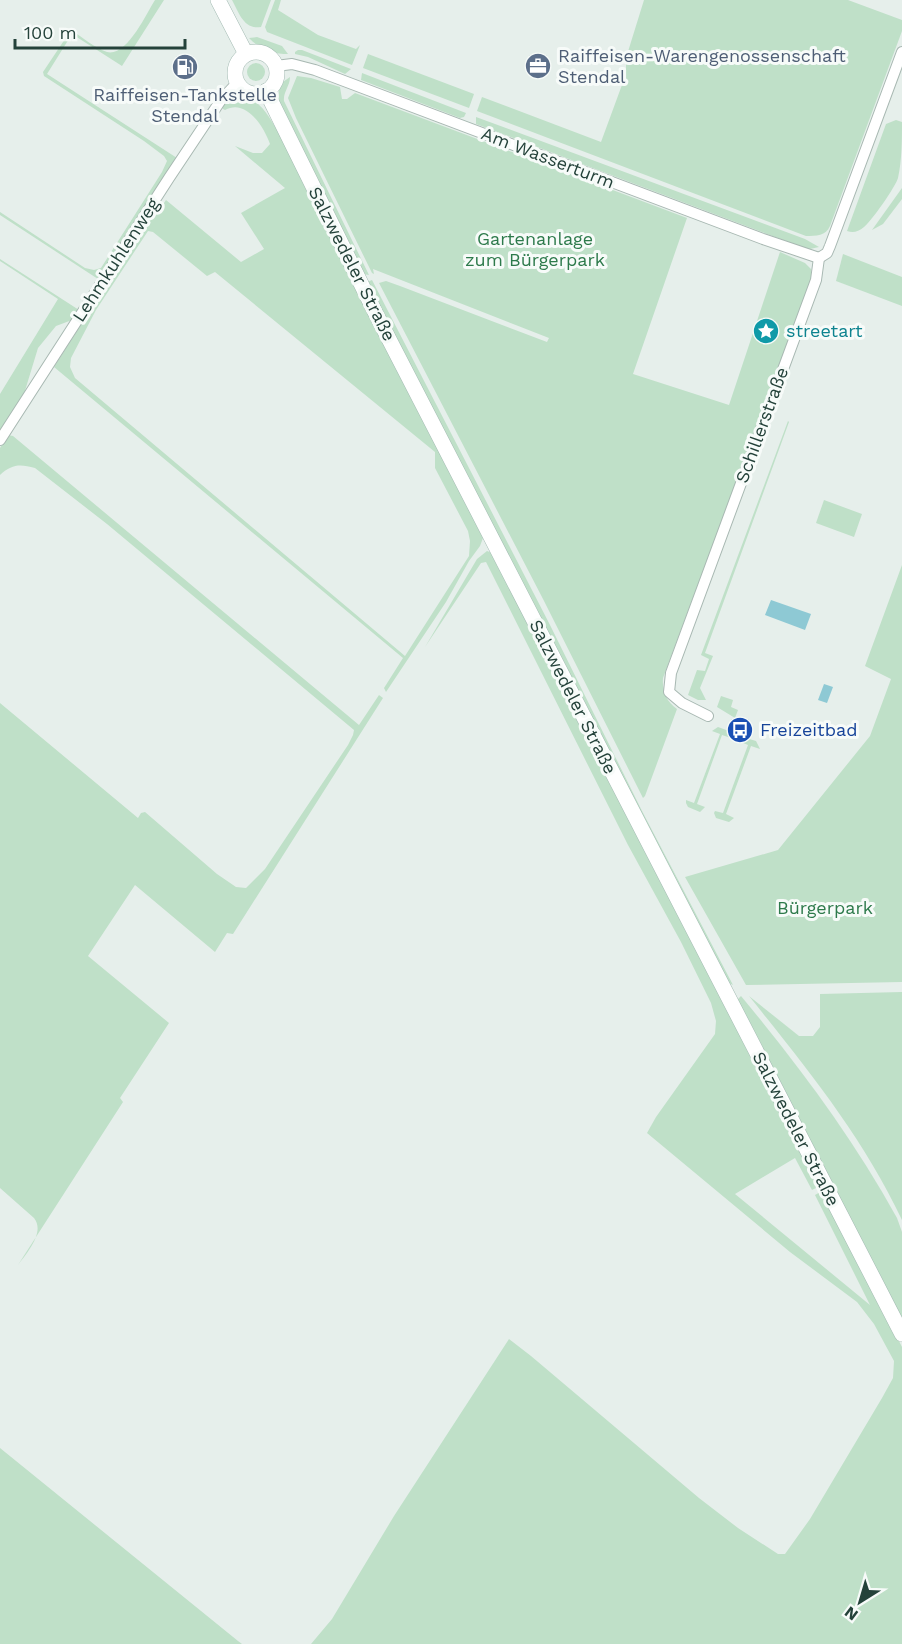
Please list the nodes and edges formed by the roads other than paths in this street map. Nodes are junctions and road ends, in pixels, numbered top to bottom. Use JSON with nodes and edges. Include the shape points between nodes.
{"nodes":[{"id":1,"x":218,"y":0,"type":"edge"},
{"id":2,"x":902,"y":52,"type":"edge"},
{"id":3,"x":246,"y":54,"type":"junction"},
{"id":4,"x":276,"y":66,"type":"junction"},
{"id":5,"x":237,"y":83,"type":"junction"},
{"id":6,"x":266,"y":92,"type":"junction"},
{"id":7,"x":819,"y":258,"type":"junction"},
{"id":8,"x":0,"y":441,"type":"edge"},
{"id":9,"x":708,"y":716,"type":"dead end"},
{"id":10,"x":902,"y":1334,"type":"edge"}],
"edges":[{"from":1,"to":3,"type":"main road"},
{"from":2,"to":7,"type":"street","name":"Schillerstraße","via":[[830,246]]},
{"from":3,"to":4,"type":"main road","via":[[266,54]]},
{"from":3,"to":5,"type":"main road","via":[[235,69]]},
{"from":4,"to":6,"type":"main road","via":[[276,80]]},
{"from":4,"to":7,"type":"street","name":"Am Wasserturm","via":[[292,64],[315,69]]},
{"from":5,"to":6,"type":"main road","via":[[250,93]]},
{"from":5,"to":8,"type":"street","name":"Lehmkuhlenweg","via":[[168,178]]},
{"from":6,"to":10,"type":"main road","name":"Salzwedeler Straße","via":[[375,312]]},
{"from":7,"to":9,"type":"street","name":"Schillerstraße","via":[[816,280],[671,673],[669,692],[674,698]]}]}
